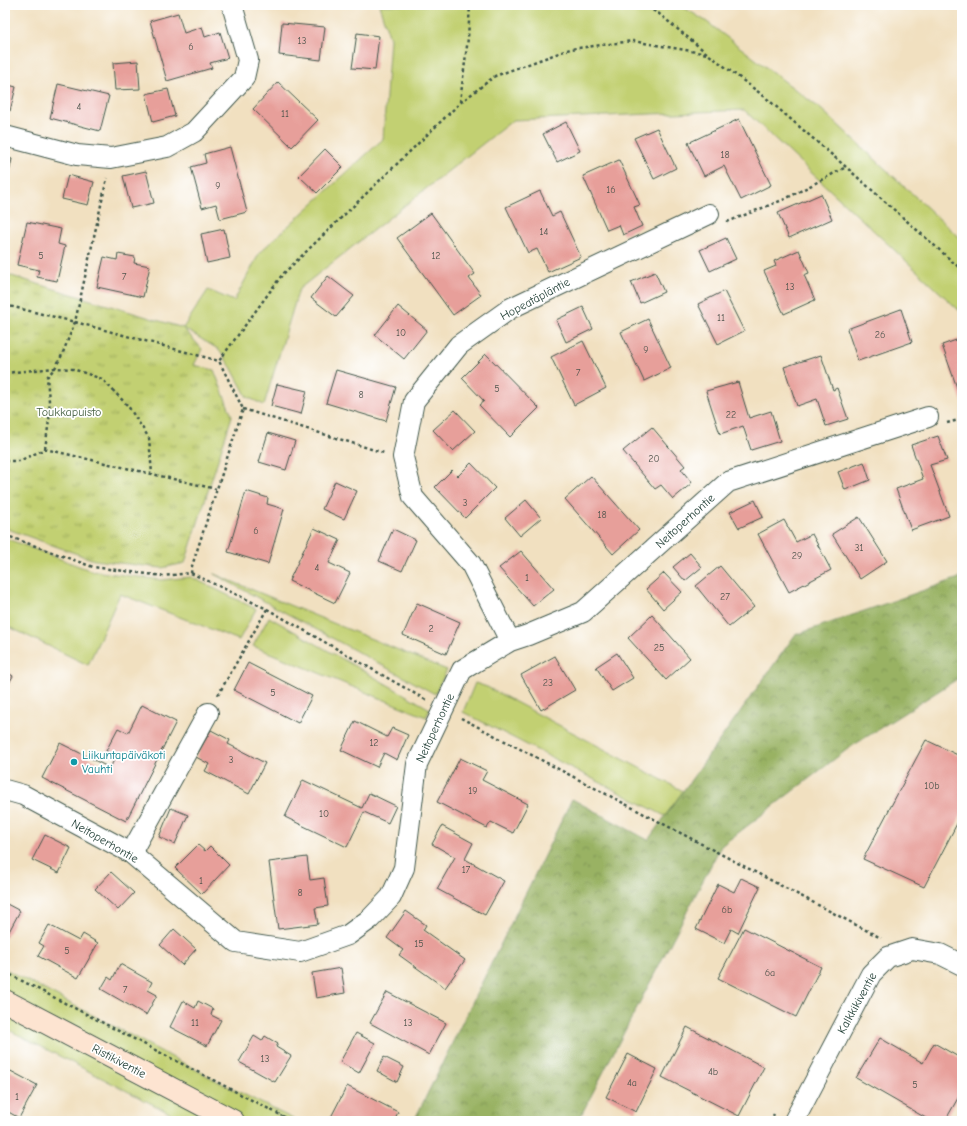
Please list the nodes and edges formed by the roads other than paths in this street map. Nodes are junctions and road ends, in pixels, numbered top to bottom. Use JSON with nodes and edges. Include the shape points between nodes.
{"nodes":[{"id":1,"x":232,"y":5,"type":"edge"},
{"id":2,"x":5,"y":136,"type":"edge"},
{"id":3,"x":709,"y":214,"type":"road end"},
{"id":4,"x":928,"y":417,"type":"dead end"},
{"id":5,"x":510,"y":641,"type":"junction"},
{"id":6,"x":208,"y":713,"type":"road end"},
{"id":7,"x":5,"y":790,"type":"edge"},
{"id":8,"x":131,"y":853,"type":"junction"},
{"id":9,"x":962,"y":965,"type":"edge"},
{"id":10,"x":5,"y":1001,"type":"edge"},
{"id":11,"x":233,"y":1121,"type":"edge"},
{"id":12,"x":794,"y":1121,"type":"edge"}],
"edges":[{"from":1,"to":2,"type":"street","via":[[248,60],[244,78],[194,132],[167,147],[111,158],[77,155]]},
{"from":3,"to":5,"type":"street","name":"Hopeatäpläntie","via":[[511,308],[459,345],[414,402],[403,457],[413,498],[471,564]]},
{"from":4,"to":5,"type":"street","name":"Neitoperhontie","via":[[728,482],[584,612]]},
{"from":5,"to":8,"type":"street","name":"Neitoperhontie","via":[[462,670],[417,764],[404,868],[392,897],[348,936],[300,952],[236,942]]},
{"from":6,"to":8,"type":"street"},
{"from":7,"to":8,"type":"street","name":"Neitoperhontie","via":[[23,795]]},
{"from":9,"to":12,"type":"street","name":"Kalkkikiventie","via":[[940,954],[912,949],[888,957],[871,974]]},
{"from":10,"to":11,"type":"street","name":"Ristikiventie"}]}
